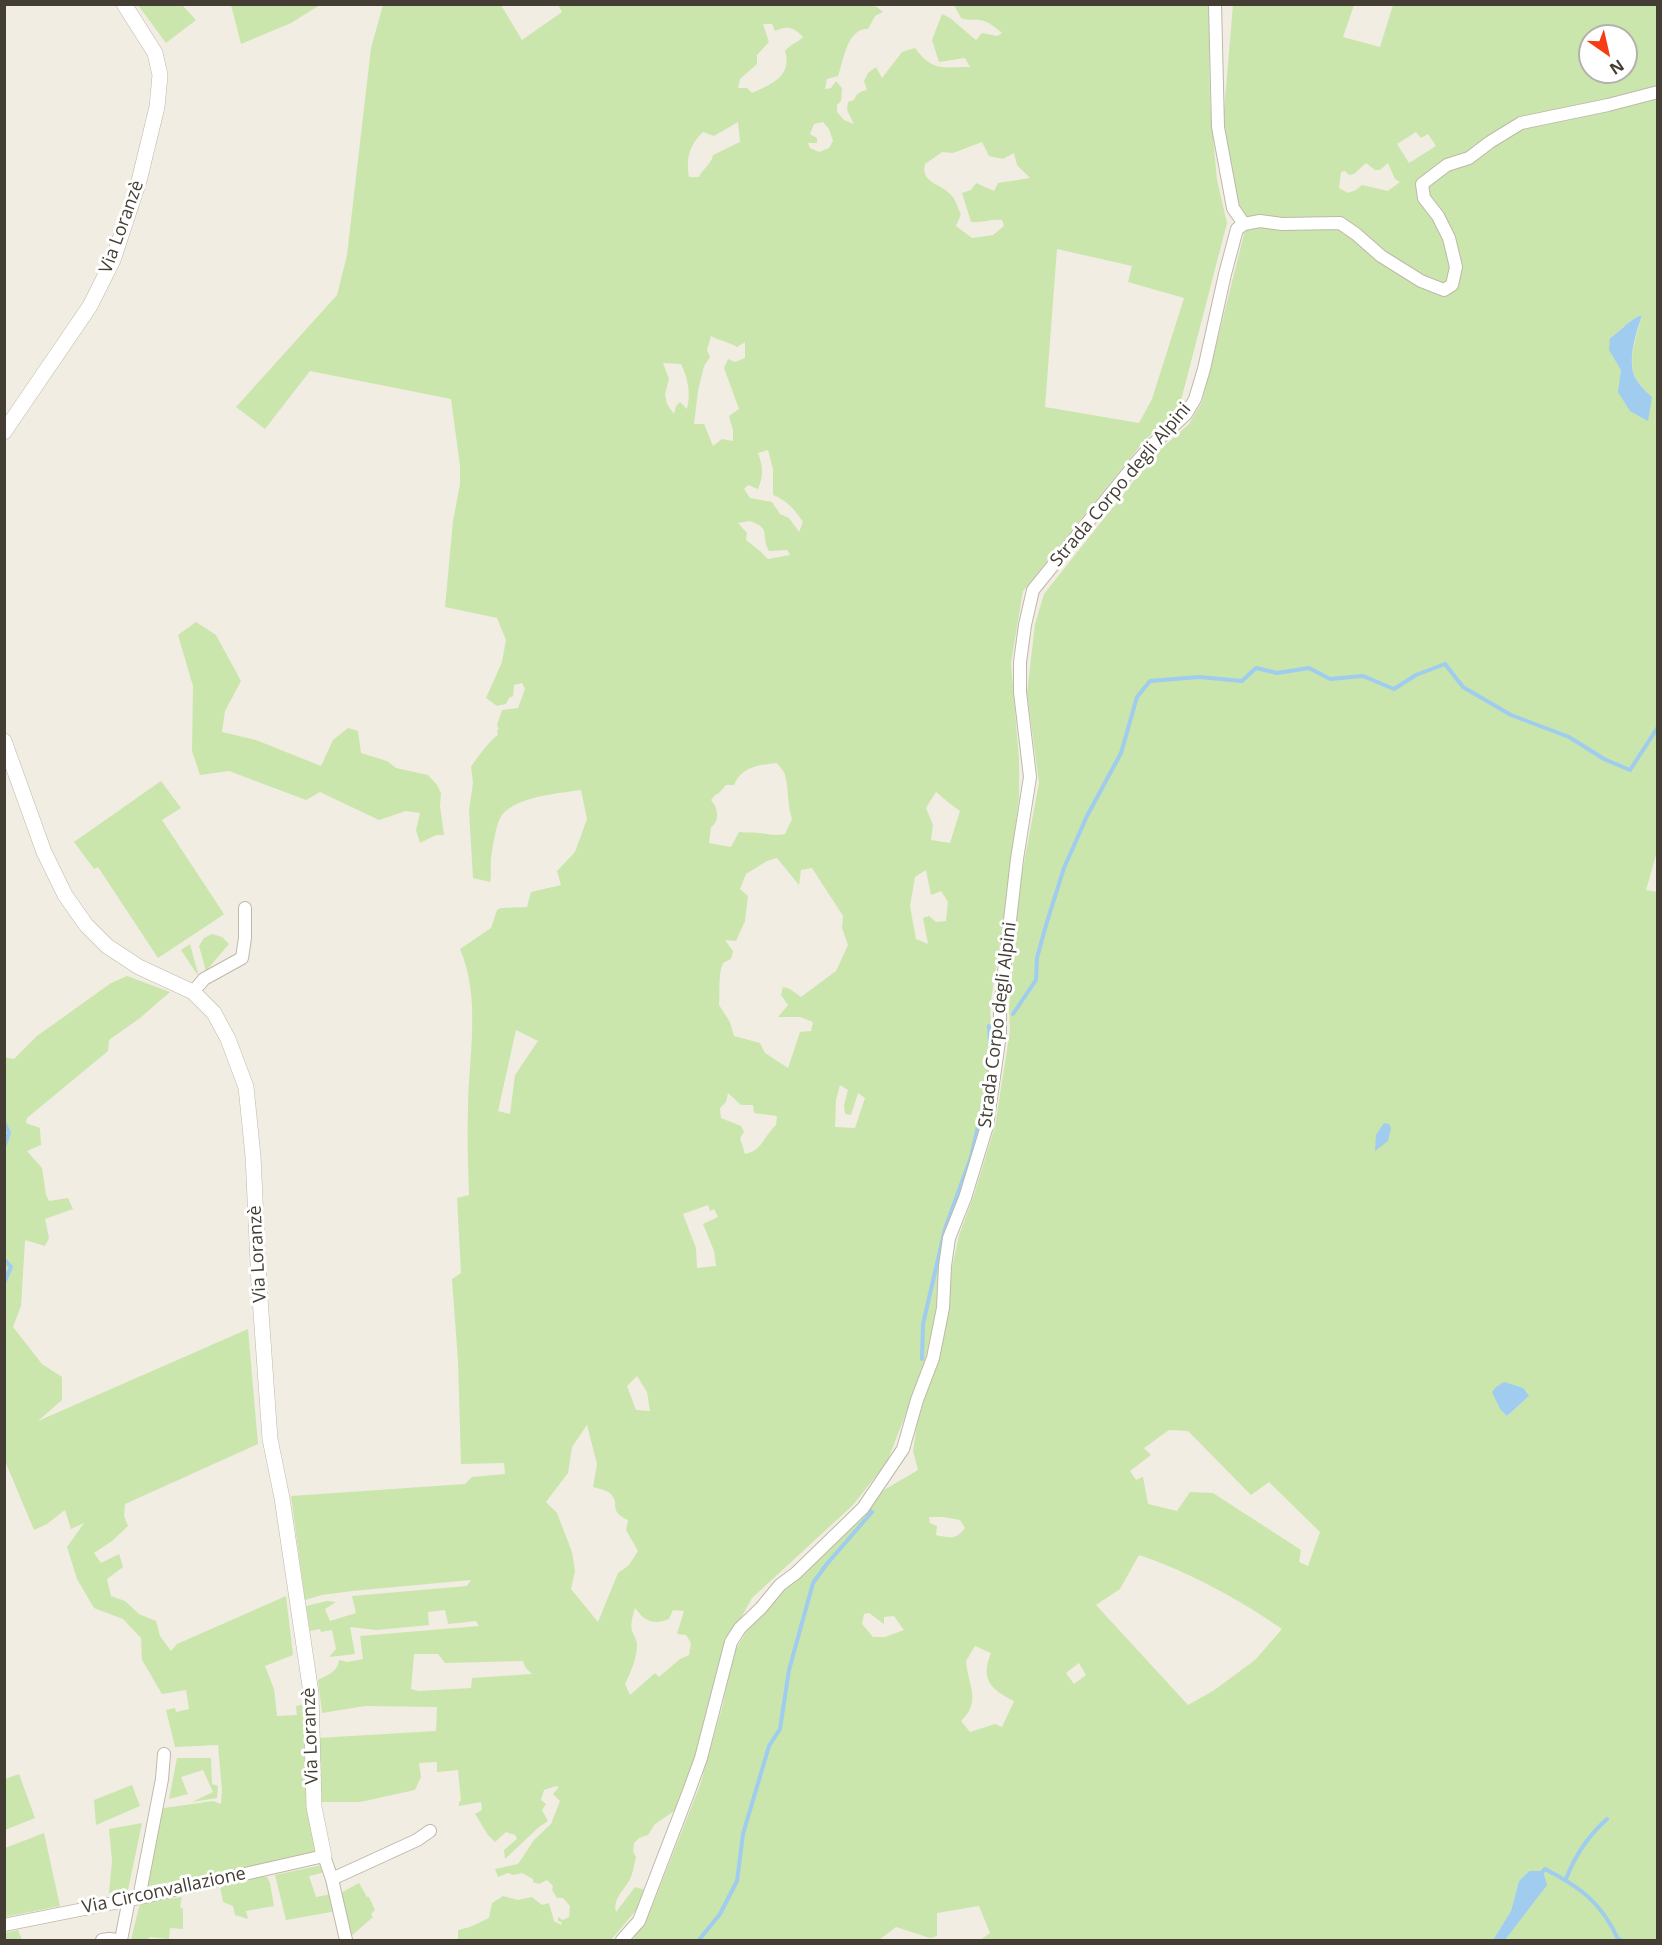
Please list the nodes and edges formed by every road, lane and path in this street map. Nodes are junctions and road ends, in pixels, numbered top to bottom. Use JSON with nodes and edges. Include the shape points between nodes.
{"nodes":[{"id":1,"x":124,"y":4,"type":"edge"},
{"id":2,"x":1215,"y":4,"type":"edge"},
{"id":3,"x":1658,"y":92,"type":"edge"},
{"id":4,"x":1244,"y":224,"type":"junction"},
{"id":5,"x":4,"y":432,"type":"edge"},
{"id":6,"x":4,"y":741,"type":"edge"},
{"id":7,"x":245,"y":908,"type":"dead end"},
{"id":8,"x":194,"y":992,"type":"junction"},
{"id":9,"x":164,"y":1754,"type":"dead end"},
{"id":10,"x":430,"y":1832,"type":"dead end"},
{"id":11,"x":324,"y":1857,"type":"junction"},
{"id":12,"x":332,"y":1879,"type":"junction"},
{"id":13,"x":134,"y":1899,"type":"junction"},
{"id":14,"x":4,"y":1925,"type":"edge"},
{"id":15,"x":102,"y":1941,"type":"edge"},
{"id":16,"x":120,"y":1941,"type":"edge"},
{"id":17,"x":346,"y":1941,"type":"edge"},
{"id":18,"x":622,"y":1941,"type":"edge"}],
"edges":[{"from":1,"to":5,"type":"street","name":"Via Loranzè","via":[[155,53],[160,75],[140,181],[113,260],[90,306]]},
{"from":2,"to":4,"type":"street","via":[[1218,127],[1233,208]]},
{"from":3,"to":4,"type":"street","via":[[1521,123],[1469,158],[1447,165],[1422,184],[1424,198],[1449,238],[1456,267],[1452,285],[1444,290],[1421,281],[1381,256],[1340,223]]},
{"from":4,"to":18,"type":"street","name":"Strada Corpo degli Alpini","via":[[1237,229],[1195,399],[1186,414],[1135,464],[1033,590],[1020,662],[1030,777],[987,1126],[949,1238],[943,1308],[933,1358],[903,1449],[865,1505],[780,1585],[731,1642],[689,1791],[639,1921]]},
{"from":6,"to":8,"type":"street","name":"Via Loranzè","via":[[44,852],[65,896],[86,925],[107,946],[139,967]]},
{"from":7,"to":8,"type":"street","via":[[242,958],[204,979]]},
{"from":8,"to":11,"type":"street","name":"Via Loranzè","via":[[224,1030],[246,1087],[270,1439],[310,1693],[314,1807]]},
{"from":9,"to":13,"type":"street","via":[[162,1779]]},
{"from":10,"to":12,"type":"street"},
{"from":11,"to":12,"type":"street"},
{"from":11,"to":13,"type":"street","name":"Via Circonvallazione"},
{"from":12,"to":17,"type":"street"},
{"from":13,"to":14,"type":"street","name":"Via Circonvallazione"},
{"from":13,"to":16,"type":"street"},
{"from":15,"to":16,"type":"street"}]}
